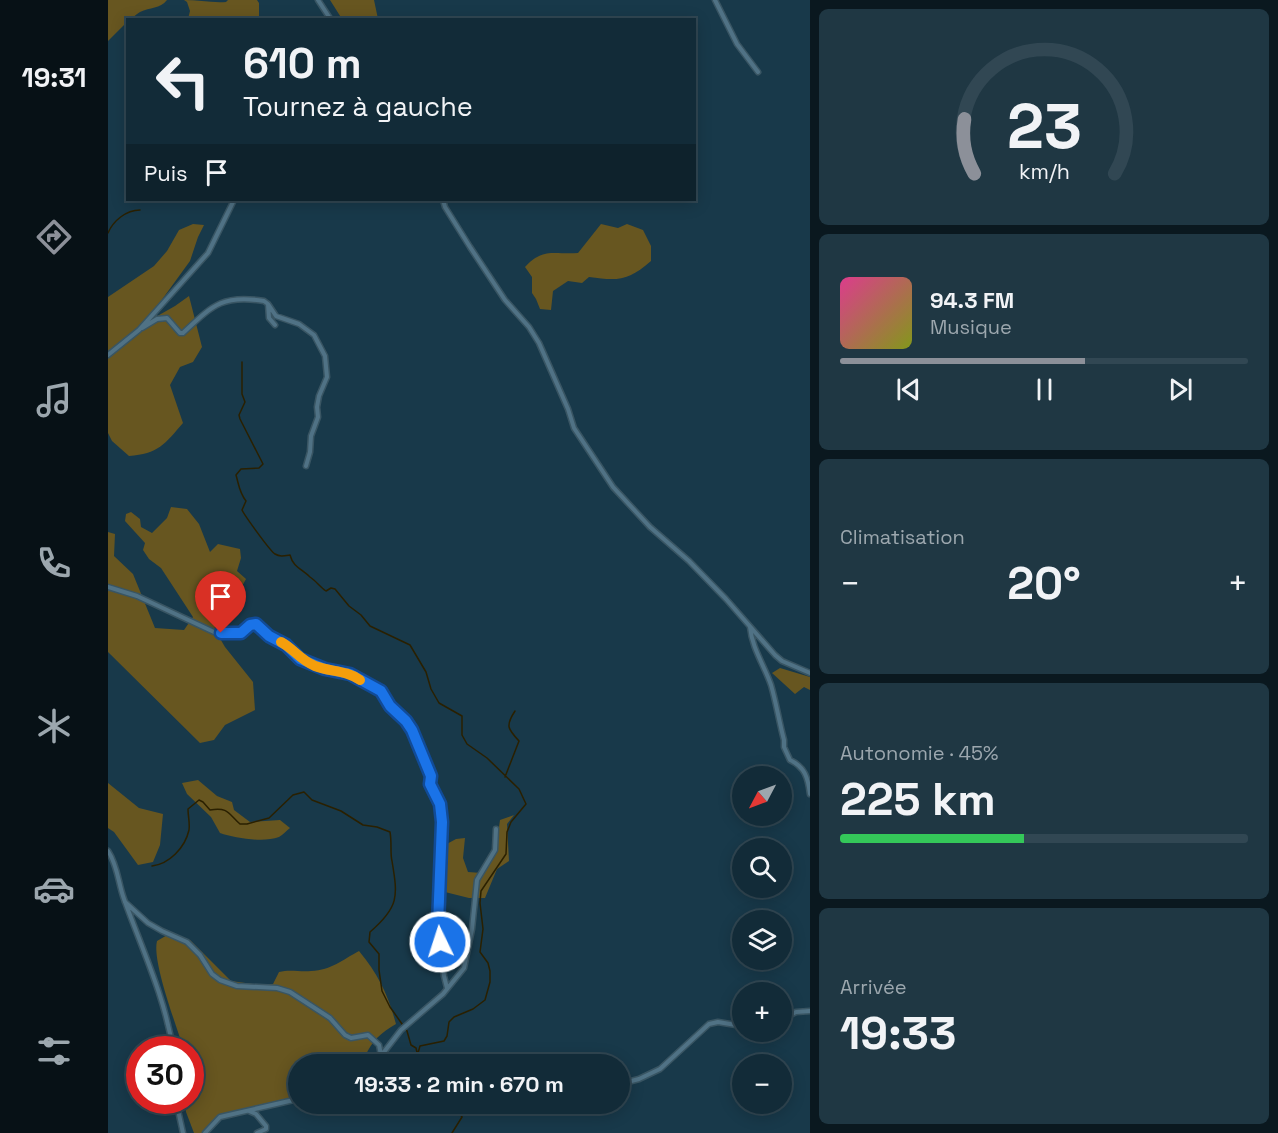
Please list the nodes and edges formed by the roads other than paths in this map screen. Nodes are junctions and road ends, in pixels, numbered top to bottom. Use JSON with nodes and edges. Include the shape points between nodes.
{"nodes":[{"id":1,"x":318,"y":0,"type":"edge"},
{"id":2,"x":715,"y":0,"type":"edge"},
{"id":3,"x":330,"y":18,"type":"edge"},
{"id":4,"x":758,"y":72,"type":"dead end"},
{"id":5,"x":234,"y":201,"type":"edge"},
{"id":6,"x":443,"y":201,"type":"edge"},
{"id":7,"x":267,"y":304,"type":"junction"},
{"id":8,"x":275,"y":324,"type":"dead end"},
{"id":9,"x":139,"y":330,"type":"junction"},
{"id":10,"x":108,"y":355,"type":"edge"},
{"id":11,"x":306,"y":466,"type":"dead end"},
{"id":12,"x":108,"y":587,"type":"edge"},
{"id":13,"x":750,"y":626,"type":"junction"},
{"id":14,"x":810,"y":674,"type":"edge"},
{"id":15,"x":810,"y":794,"type":"edge"},
{"id":16,"x":496,"y":829,"type":"dead end"},
{"id":17,"x":108,"y":851,"type":"edge"},
{"id":18,"x":125,"y":902,"type":"junction"},
{"id":19,"x":447,"y":988,"type":"junction"},
{"id":20,"x":810,"y":1011,"type":"edge"},
{"id":21,"x":792,"y":1014,"type":"edge"},
{"id":22,"x":732,"y":1024,"type":"edge"},
{"id":23,"x":171,"y":1036,"type":"edge"},
{"id":24,"x":381,"y":1054,"type":"edge"},
{"id":25,"x":382,"y":1054,"type":"edge"},
{"id":26,"x":630,"y":1081,"type":"edge"},
{"id":27,"x":288,"y":1101,"type":"edge"},
{"id":28,"x":249,"y":1110,"type":"junction"},
{"id":29,"x":179,"y":1114,"type":"edge"},
{"id":30,"x":183,"y":1133,"type":"edge"},
{"id":31,"x":205,"y":1133,"type":"edge"},
{"id":32,"x":257,"y":1133,"type":"edge"}],
"edges":[{"from":1,"to":3,"type":"street"},
{"from":2,"to":4,"type":"street","via":[[737,44]]},
{"from":5,"to":9,"type":"street","via":[[208,253]]},
{"from":6,"to":13,"type":"street","via":[[470,247],[539,343],[574,428],[613,488]]},
{"from":7,"to":8,"type":"street","via":[[267,313]]},
{"from":7,"to":9,"type":"street","via":[[254,299],[228,299],[204,313],[183,333],[167,318]]},
{"from":7,"to":11,"type":"street","via":[[276,316],[299,324],[314,335],[326,356],[327,377],[319,396]]},
{"from":9,"to":10,"type":"street"},
{"from":12,"to":19,"type":"street","via":[[137,596],[214,632],[241,633],[256,624],[300,659],[350,674],[381,691],[406,721],[428,766],[430,784],[440,804],[438,925]]},
{"from":13,"to":14,"type":"street","via":[[782,661]]},
{"from":13,"to":15,"type":"street","via":[[752,641],[772,688],[784,747],[790,760],[800,765]]},
{"from":16,"to":19,"type":"street","via":[[495,850],[477,880],[464,968]]},
{"from":17,"to":18,"type":"street"},
{"from":18,"to":23,"type":"street","via":[[149,962]]},
{"from":18,"to":24,"type":"street","via":[[148,923],[187,942],[220,980],[237,986],[290,992],[330,1018],[345,1035],[368,1035],[379,1045]]},
{"from":19,"to":25,"type":"street","via":[[401,1030]]},
{"from":20,"to":21,"type":"street"},
{"from":22,"to":26,"type":"street","via":[[709,1024],[660,1069]]},
{"from":27,"to":28,"type":"street"},
{"from":28,"to":31,"type":"street","via":[[220,1117]]},
{"from":28,"to":32,"type":"street","via":[[266,1126]]},
{"from":29,"to":30,"type":"street"}]}
